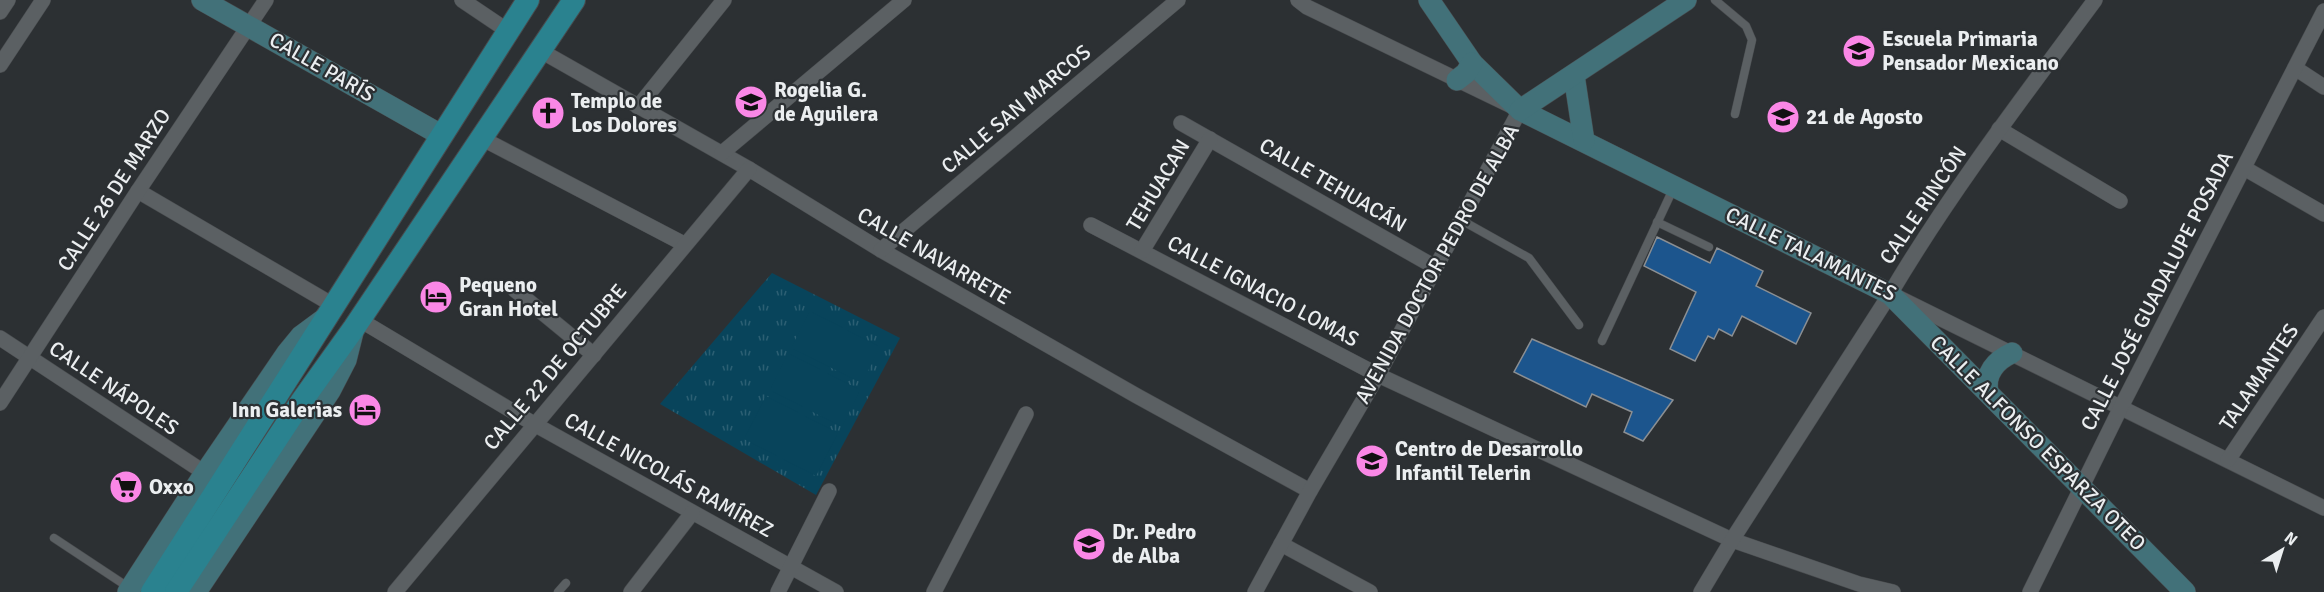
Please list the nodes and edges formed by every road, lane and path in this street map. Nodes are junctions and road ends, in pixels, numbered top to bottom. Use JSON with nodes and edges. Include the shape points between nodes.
{"nodes":[{"id":1,"x":8,"y":0,"type":"edge"},
{"id":2,"x":43,"y":0,"type":"edge"},
{"id":3,"x":202,"y":0,"type":"edge"},
{"id":4,"x":266,"y":0,"type":"edge"},
{"id":5,"x":462,"y":0,"type":"edge"},
{"id":6,"x":528,"y":0,"type":"edge"},
{"id":7,"x":574,"y":0,"type":"edge"},
{"id":8,"x":724,"y":0,"type":"edge"},
{"id":9,"x":904,"y":0,"type":"edge"},
{"id":10,"x":1178,"y":0,"type":"edge"},
{"id":11,"x":1298,"y":0,"type":"edge"},
{"id":12,"x":1429,"y":0,"type":"edge"},
{"id":13,"x":1686,"y":0,"type":"edge"},
{"id":14,"x":1715,"y":0,"type":"edge"},
{"id":15,"x":2095,"y":0,"type":"edge"},
{"id":16,"x":2324,"y":11,"type":"edge"},
{"id":17,"x":0,"y":12,"type":"edge"},
{"id":18,"x":248,"y":24,"type":"junction"},
{"id":19,"x":508,"y":32,"type":"junction"},
{"id":20,"x":541,"y":51,"type":"junction"},
{"id":21,"x":1472,"y":63,"type":"junction"},
{"id":22,"x":0,"y":65,"type":"edge"},
{"id":23,"x":2295,"y":68,"type":"junction"},
{"id":24,"x":1574,"y":75,"type":"junction"},
{"id":25,"x":1457,"y":80,"type":"junction"},
{"id":26,"x":2324,"y":87,"type":"edge"},
{"id":27,"x":638,"y":107,"type":"junction"},
{"id":28,"x":1520,"y":110,"type":"junction"},
{"id":29,"x":1735,"y":114,"type":"dead end"},
{"id":30,"x":1181,"y":123,"type":"dead end"},
{"id":31,"x":1999,"y":129,"type":"junction"},
{"id":32,"x":441,"y":135,"type":"junction"},
{"id":33,"x":481,"y":138,"type":"junction"},
{"id":34,"x":1210,"y":140,"type":"junction"},
{"id":35,"x":1584,"y":141,"type":"junction"},
{"id":36,"x":722,"y":153,"type":"junction"},
{"id":37,"x":2244,"y":168,"type":"junction"},
{"id":38,"x":749,"y":169,"type":"junction"},
{"id":39,"x":1674,"y":186,"type":"junction"},
{"id":40,"x":138,"y":190,"type":"junction"},
{"id":41,"x":2120,"y":201,"type":"dead end"},
{"id":42,"x":2324,"y":214,"type":"edge"},
{"id":43,"x":1461,"y":220,"type":"junction"},
{"id":44,"x":1657,"y":222,"type":"junction"},
{"id":45,"x":1091,"y":225,"type":"dead end"},
{"id":46,"x":684,"y":244,"type":"junction"},
{"id":47,"x":1709,"y":247,"type":"dead end"},
{"id":48,"x":881,"y":250,"type":"junction"},
{"id":49,"x":1142,"y":251,"type":"junction"},
{"id":50,"x":1435,"y":267,"type":"junction"},
{"id":51,"x":515,"y":290,"type":"dead end"},
{"id":52,"x":1890,"y":294,"type":"junction"},
{"id":53,"x":329,"y":312,"type":"junction"},
{"id":54,"x":2324,"y":317,"type":"edge"},
{"id":55,"x":357,"y":324,"type":"junction"},
{"id":56,"x":1579,"y":325,"type":"dead end"},
{"id":57,"x":0,"y":338,"type":"edge"},
{"id":58,"x":1602,"y":341,"type":"dead end"},
{"id":59,"x":2012,"y":353,"type":"junction"},
{"id":60,"x":594,"y":355,"type":"junction"},
{"id":61,"x":31,"y":357,"type":"junction"},
{"id":62,"x":1378,"y":375,"type":"junction"},
{"id":63,"x":1988,"y":392,"type":"junction"},
{"id":64,"x":0,"y":403,"type":"edge"},
{"id":65,"x":2121,"y":407,"type":"junction"},
{"id":66,"x":1026,"y":414,"type":"dead end"},
{"id":67,"x":534,"y":424,"type":"junction"},
{"id":68,"x":2228,"y":460,"type":"junction"},
{"id":69,"x":205,"y":473,"type":"junction"},
{"id":70,"x":2081,"y":487,"type":"junction"},
{"id":71,"x":829,"y":491,"type":"dead end"},
{"id":72,"x":1310,"y":491,"type":"junction"},
{"id":73,"x":2324,"y":508,"type":"edge"},
{"id":74,"x":692,"y":513,"type":"junction"},
{"id":75,"x":54,"y":538,"type":"dead end"},
{"id":76,"x":1732,"y":540,"type":"junction"},
{"id":77,"x":1281,"y":544,"type":"junction"},
{"id":78,"x":791,"y":567,"type":"junction"},
{"id":79,"x":566,"y":583,"type":"dead end"},
{"id":80,"x":137,"y":591,"type":"edge"},
{"id":81,"x":176,"y":592,"type":"edge"},
{"id":82,"x":196,"y":592,"type":"edge"},
{"id":83,"x":394,"y":592,"type":"edge"},
{"id":84,"x":558,"y":592,"type":"edge"},
{"id":85,"x":631,"y":592,"type":"edge"},
{"id":86,"x":778,"y":592,"type":"edge"},
{"id":87,"x":836,"y":592,"type":"edge"},
{"id":88,"x":934,"y":592,"type":"edge"},
{"id":89,"x":1255,"y":592,"type":"edge"},
{"id":90,"x":1370,"y":592,"type":"edge"},
{"id":91,"x":1701,"y":592,"type":"edge"},
{"id":92,"x":1893,"y":592,"type":"edge"},
{"id":93,"x":2030,"y":592,"type":"edge"},
{"id":94,"x":2185,"y":592,"type":"edge"}],
"edges":[{"from":1,"to":17,"type":"street"},
{"from":2,"to":22,"type":"street"},
{"from":3,"to":18,"type":"street","name":"CALLE PARÍS"},
{"from":4,"to":18,"type":"street","name":"CALLE 26 DE MARZO"},
{"from":5,"to":19,"type":"street"},
{"from":6,"to":19,"type":"main road"},
{"from":7,"to":20,"type":"main road"},
{"from":8,"to":27,"type":"street"},
{"from":9,"to":36,"type":"street"},
{"from":10,"to":48,"type":"street","name":"CALLE SAN MARCOS"},
{"from":11,"to":25,"type":"street","name":"CALLE TALAMANTES"},
{"from":12,"to":21,"type":"street"},
{"from":13,"to":24,"type":"street","name":"AVENIDA DOCTOR PEDRO DE ALBA"},
{"from":14,"to":29,"type":"lane","via":[[1746,26],[1752,39]]},
{"from":15,"to":31,"type":"street","name":"CALLE RINCÓN"},
{"from":16,"to":23,"type":"street","name":"CALLE JOSÉ GUADALUPE POSADA"},
{"from":18,"to":32,"type":"street","name":"CALLE PARÍS"},
{"from":18,"to":40,"type":"street","name":"CALLE 26 DE MARZO"},
{"from":19,"to":32,"type":"main road"},
{"from":20,"to":27,"type":"street","name":"CALLE NAVARRETE"},
{"from":20,"to":33,"type":"main road"},
{"from":21,"to":25,"type":"street"},
{"from":21,"to":28,"type":"street"},
{"from":23,"to":26,"type":"street"},
{"from":23,"to":37,"type":"street","name":"CALLE JOSÉ GUADALUPE POSADA"},
{"from":24,"to":28,"type":"street","name":"AVENIDA DOCTOR PEDRO DE ALBA"},
{"from":24,"to":35,"type":"street"},
{"from":25,"to":28,"type":"street","name":"CALLE TALAMANTES"},
{"from":27,"to":36,"type":"street","name":"CALLE NAVARRETE"},
{"from":28,"to":35,"type":"street","name":"CALLE TALAMANTES"},
{"from":28,"to":43,"type":"street","name":"AVENIDA DOCTOR PEDRO DE ALBA"},
{"from":30,"to":34,"type":"street","name":"CALLE TEHUACÁN"},
{"from":31,"to":41,"type":"street"},
{"from":31,"to":52,"type":"street","name":"CALLE RINCÓN","via":[[1914,252]]},
{"from":32,"to":53,"type":"main road"},
{"from":33,"to":46,"type":"street"},
{"from":33,"to":55,"type":"main road"},
{"from":34,"to":49,"type":"street","name":"TEHUACAN"},
{"from":34,"to":50,"type":"street","name":"CALLE TEHUACÁN"},
{"from":35,"to":39,"type":"street","name":"CALLE TALAMANTES"},
{"from":36,"to":38,"type":"street","name":"CALLE NAVARRETE"},
{"from":37,"to":42,"type":"street"},
{"from":37,"to":65,"type":"street","name":"CALLE JOSÉ GUADALUPE POSADA"},
{"from":38,"to":46,"type":"street","name":"CALLE 22 DE OCTUBRE"},
{"from":38,"to":48,"type":"street","name":"CALLE NAVARRETE"},
{"from":39,"to":44,"type":"lane"},
{"from":39,"to":52,"type":"street","name":"CALLE TALAMANTES"},
{"from":40,"to":53,"type":"street"},
{"from":40,"to":61,"type":"street","name":"CALLE 26 DE MARZO"},
{"from":43,"to":50,"type":"street","name":"AVENIDA DOCTOR PEDRO DE ALBA"},
{"from":43,"to":56,"type":"lane","via":[[1529,258]]},
{"from":44,"to":47,"type":"lane"},
{"from":44,"to":58,"type":"lane"},
{"from":45,"to":49,"type":"street","name":"CALLE IGNACIO LOMAS"},
{"from":46,"to":60,"type":"street","name":"CALLE 22 DE OCTUBRE"},
{"from":48,"to":72,"type":"street","name":"CALLE NAVARRETE"},
{"from":49,"to":62,"type":"street","name":"CALLE IGNACIO LOMAS"},
{"from":50,"to":62,"type":"street","name":"AVENIDA DOCTOR PEDRO DE ALBA"},
{"from":51,"to":60,"type":"street"},
{"from":52,"to":59,"type":"street","name":"CALLE TALAMANTES"},
{"from":52,"to":63,"type":"street","name":"CALLE ALFONSO ESPARZA OTEO"},
{"from":52,"to":76,"type":"street","name":"CALLE RINCÓN"},
{"from":53,"to":69,"type":"street","via":[[286,353]]},
{"from":53,"to":80,"type":"main road"},
{"from":54,"to":68,"type":"street","name":"TALAMANTES"},
{"from":55,"to":67,"type":"street","name":"CALLE NICOLÁS RAMÍREZ"},
{"from":55,"to":81,"type":"main road"},
{"from":55,"to":82,"type":"street","via":[[346,360],[330,391]]},
{"from":57,"to":61,"type":"street","name":"CALLE NÁPOLES"},
{"from":59,"to":63,"type":"street","via":[[1992,369],[1986,385]]},
{"from":59,"to":65,"type":"street","name":"CALLE TALAMANTES"},
{"from":60,"to":67,"type":"street","name":"CALLE 22 DE OCTUBRE"},
{"from":61,"to":64,"type":"street","name":"CALLE 26 DE MARZO"},
{"from":61,"to":69,"type":"street","name":"CALLE NÁPOLES"},
{"from":62,"to":72,"type":"street","name":"AVENIDA DOCTOR PEDRO DE ALBA"},
{"from":62,"to":76,"type":"street","name":"CALLE IGNACIO LOMAS"},
{"from":63,"to":70,"type":"street","name":"CALLE ALFONSO ESPARZA OTEO"},
{"from":65,"to":68,"type":"street","name":"CALLE TALAMANTES"},
{"from":65,"to":70,"type":"street","name":"CALLE JOSÉ GUADALUPE POSADA"},
{"from":66,"to":88,"type":"street"},
{"from":67,"to":74,"type":"street","name":"CALLE NICOLÁS RAMÍREZ"},
{"from":67,"to":83,"type":"street","name":"CALLE 22 DE OCTUBRE"},
{"from":68,"to":73,"type":"street","name":"CALLE TALAMANTES"},
{"from":69,"to":80,"type":"street"},
{"from":70,"to":93,"type":"street","name":"CALLE JOSÉ GUADALUPE POSADA"},
{"from":70,"to":94,"type":"street","name":"CALLE ALFONSO ESPARZA OTEO"},
{"from":71,"to":78,"type":"street"},
{"from":72,"to":77,"type":"street","name":"AVENIDA DOCTOR PEDRO DE ALBA"},
{"from":74,"to":78,"type":"street","name":"CALLE NICOLÁS RAMÍREZ"},
{"from":74,"to":85,"type":"street"},
{"from":75,"to":80,"type":"lane"},
{"from":76,"to":91,"type":"street","name":"CALLE RINCÓN"},
{"from":76,"to":92,"type":"street","name":"CALLE IGNACIO LOMAS"},
{"from":77,"to":89,"type":"street","name":"AVENIDA DOCTOR PEDRO DE ALBA"},
{"from":77,"to":90,"type":"street"},
{"from":78,"to":86,"type":"street"},
{"from":78,"to":87,"type":"street","name":"CALLE NICOLÁS RAMÍREZ"},
{"from":79,"to":84,"type":"lane"}]}
